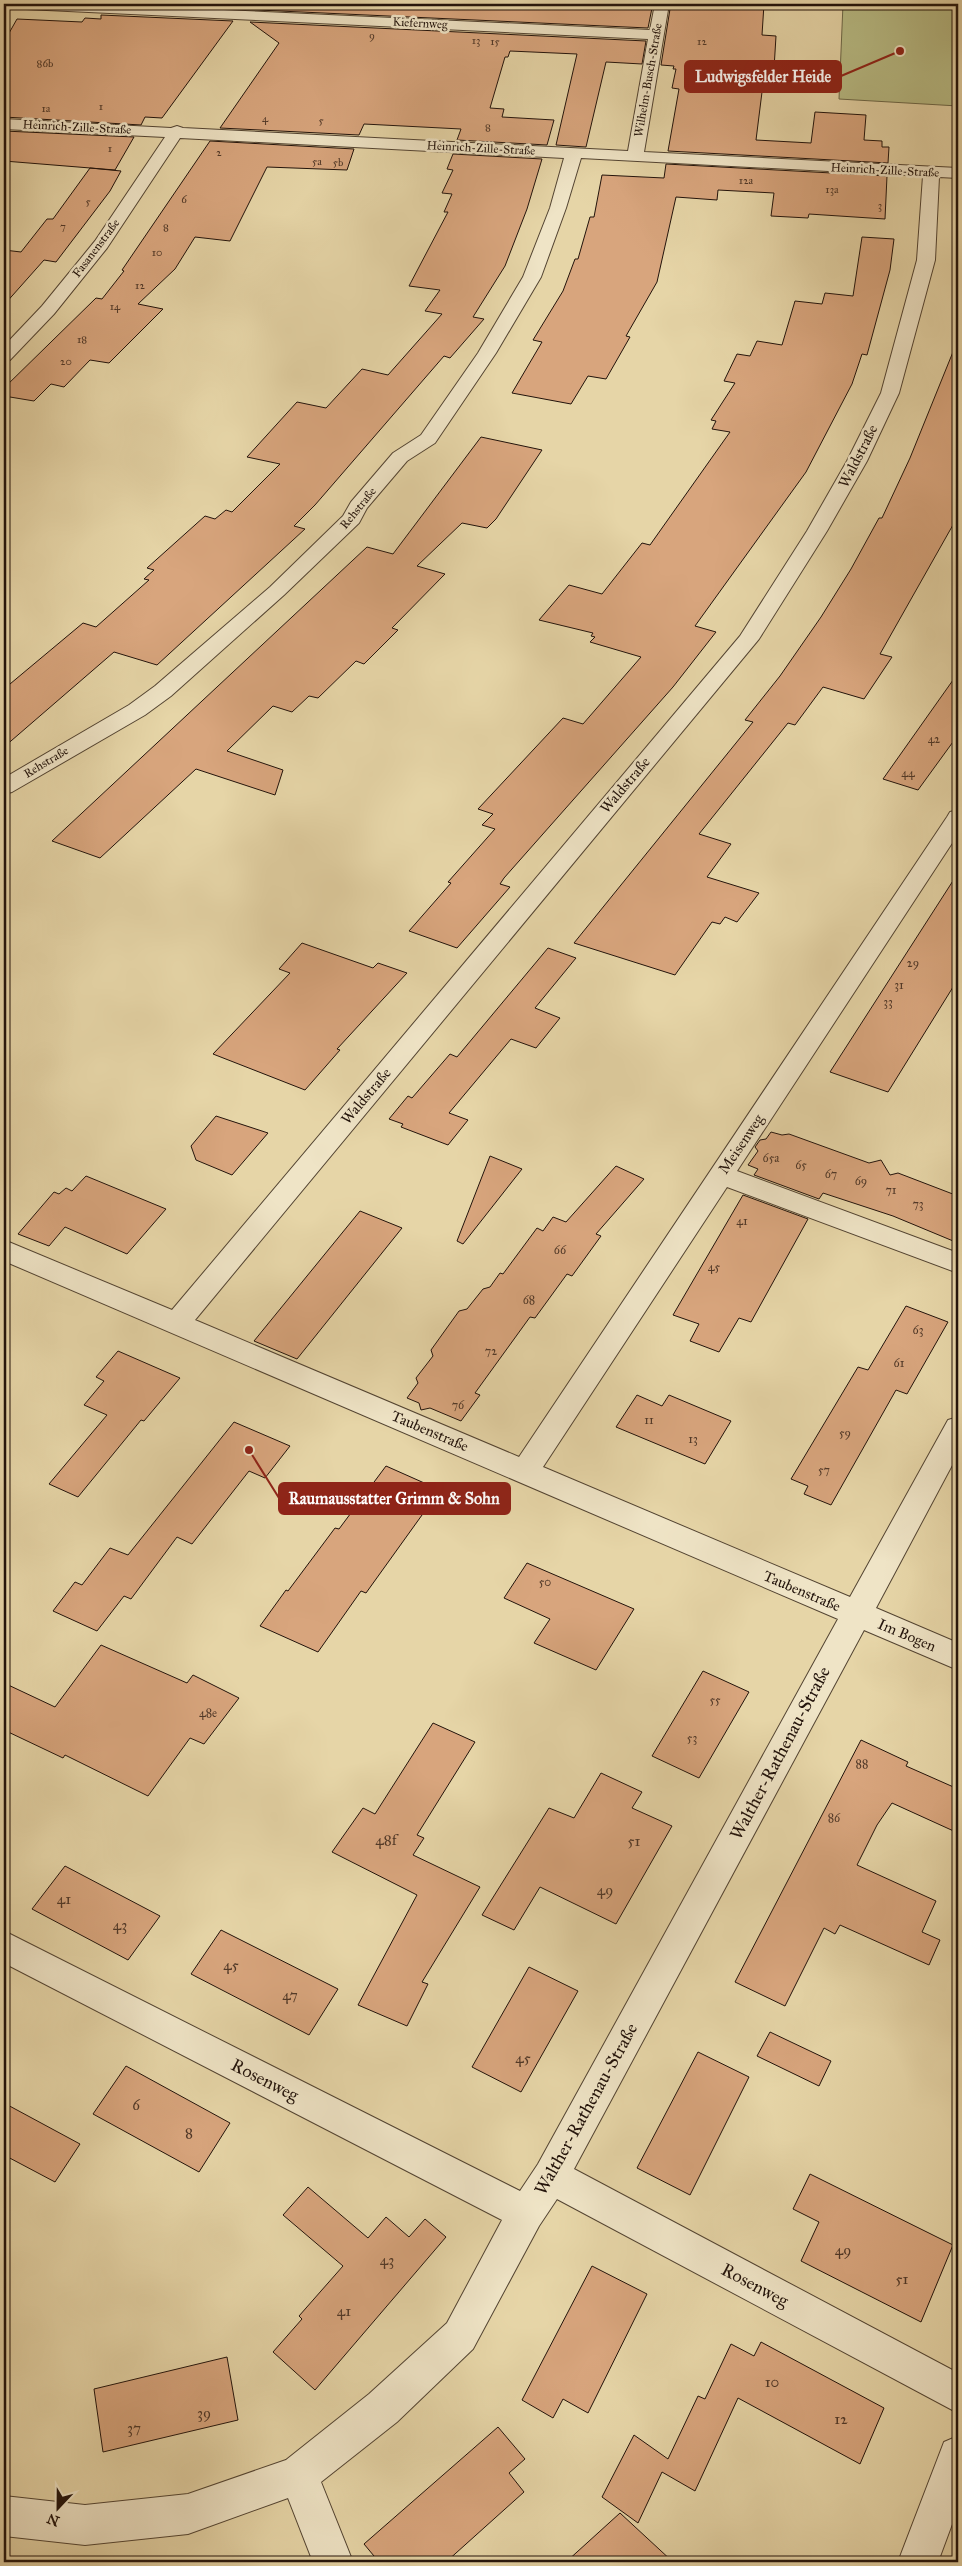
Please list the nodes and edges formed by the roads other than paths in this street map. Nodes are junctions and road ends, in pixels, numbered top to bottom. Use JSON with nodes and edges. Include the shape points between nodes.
{"nodes":[{"id":1,"x":5,"y":4,"type":"edge"},
{"id":2,"x":662,"y":4,"type":"edge"},
{"id":3,"x":656,"y":35,"type":"junction"},
{"id":4,"x":4,"y":124,"type":"edge"},
{"id":5,"x":177,"y":132,"type":"junction"},
{"id":6,"x":574,"y":153,"type":"junction"},
{"id":7,"x":635,"y":156,"type":"junction"},
{"id":8,"x":931,"y":172,"type":"junction"},
{"id":9,"x":958,"y":174,"type":"edge"},
{"id":10,"x":4,"y":356,"type":"edge"},
{"id":11,"x":4,"y":787,"type":"edge"},
{"id":12,"x":958,"y":817,"type":"edge"},
{"id":13,"x":721,"y":1175,"type":"junction"},
{"id":14,"x":4,"y":1250,"type":"edge"},
{"id":15,"x":958,"y":1263,"type":"edge"},
{"id":16,"x":176,"y":1324,"type":"junction"},
{"id":17,"x":958,"y":1428,"type":"edge"},
{"id":18,"x":525,"y":1472,"type":"junction"},
{"id":19,"x":856,"y":1614,"type":"junction"},
{"id":20,"x":958,"y":1656,"type":"edge"},
{"id":21,"x":4,"y":1946,"type":"edge"},
{"id":22,"x":551,"y":2176,"type":"junction"},
{"id":23,"x":526,"y":2213,"type":"junction"},
{"id":24,"x":958,"y":2394,"type":"edge"},
{"id":25,"x":958,"y":2456,"type":"edge"},
{"id":26,"x":298,"y":2475,"type":"junction"},
{"id":27,"x":4,"y":2516,"type":"edge"},
{"id":28,"x":333,"y":2562,"type":"edge"},
{"id":29,"x":918,"y":2562,"type":"edge"}],
"edges":[{"from":1,"to":3,"type":"street","name":"Kiefernweg"},
{"from":2,"to":3,"type":"street","name":"Wilhelm-Busch-Straße"},
{"from":3,"to":7,"type":"street","name":"Wilhelm-Busch-Straße"},
{"from":4,"to":5,"type":"street","name":"Heinrich-Zille-Straße"},
{"from":5,"to":6,"type":"street","name":"Heinrich-Zille-Straße"},
{"from":5,"to":10,"type":"street","name":"Fasanenstraße","via":[[101,244],[48,310]]},
{"from":6,"to":7,"type":"street","name":"Heinrich-Zille-Straße"},
{"from":6,"to":11,"type":"street","name":"Rehstraße","via":[[532,277],[487,353],[428,438],[400,457],[358,506],[352,520],[163,691],[137,710]]},
{"from":7,"to":8,"type":"street","name":"Heinrich-Zille-Straße"},
{"from":8,"to":9,"type":"street","name":"Heinrich-Zille-Straße"},
{"from":8,"to":16,"type":"street","name":"Waldstraße","via":[[926,260],[890,393],[818,531],[748,639]]},
{"from":12,"to":13,"type":"street","name":"Meisenweg"},
{"from":13,"to":15,"type":"street"},
{"from":13,"to":18,"type":"street","name":"Meisenweg"},
{"from":14,"to":16,"type":"street","name":"Taubenstraße"},
{"from":16,"to":18,"type":"street","name":"Taubenstraße"},
{"from":17,"to":19,"type":"street","name":"Walther-Rathenau-Straße"},
{"from":18,"to":19,"type":"street","name":"Taubenstraße"},
{"from":19,"to":20,"type":"street","name":"Im Bogen"},
{"from":19,"to":22,"type":"street","name":"Walther-Rathenau-Straße"},
{"from":21,"to":23,"type":"street","name":"Rosenweg"},
{"from":22,"to":23,"type":"street","name":"Walther-Rathenau-Straße"},
{"from":22,"to":24,"type":"street","name":"Rosenweg"},
{"from":23,"to":26,"type":"street","name":"Walther-Rathenau-Straße","via":[[460,2336],[383,2408]]},
{"from":25,"to":29,"type":"street"},
{"from":26,"to":27,"type":"street","name":"Walther-Rathenau-Straße","via":[[188,2514],[85,2525]]},
{"from":26,"to":28,"type":"street"}]}
